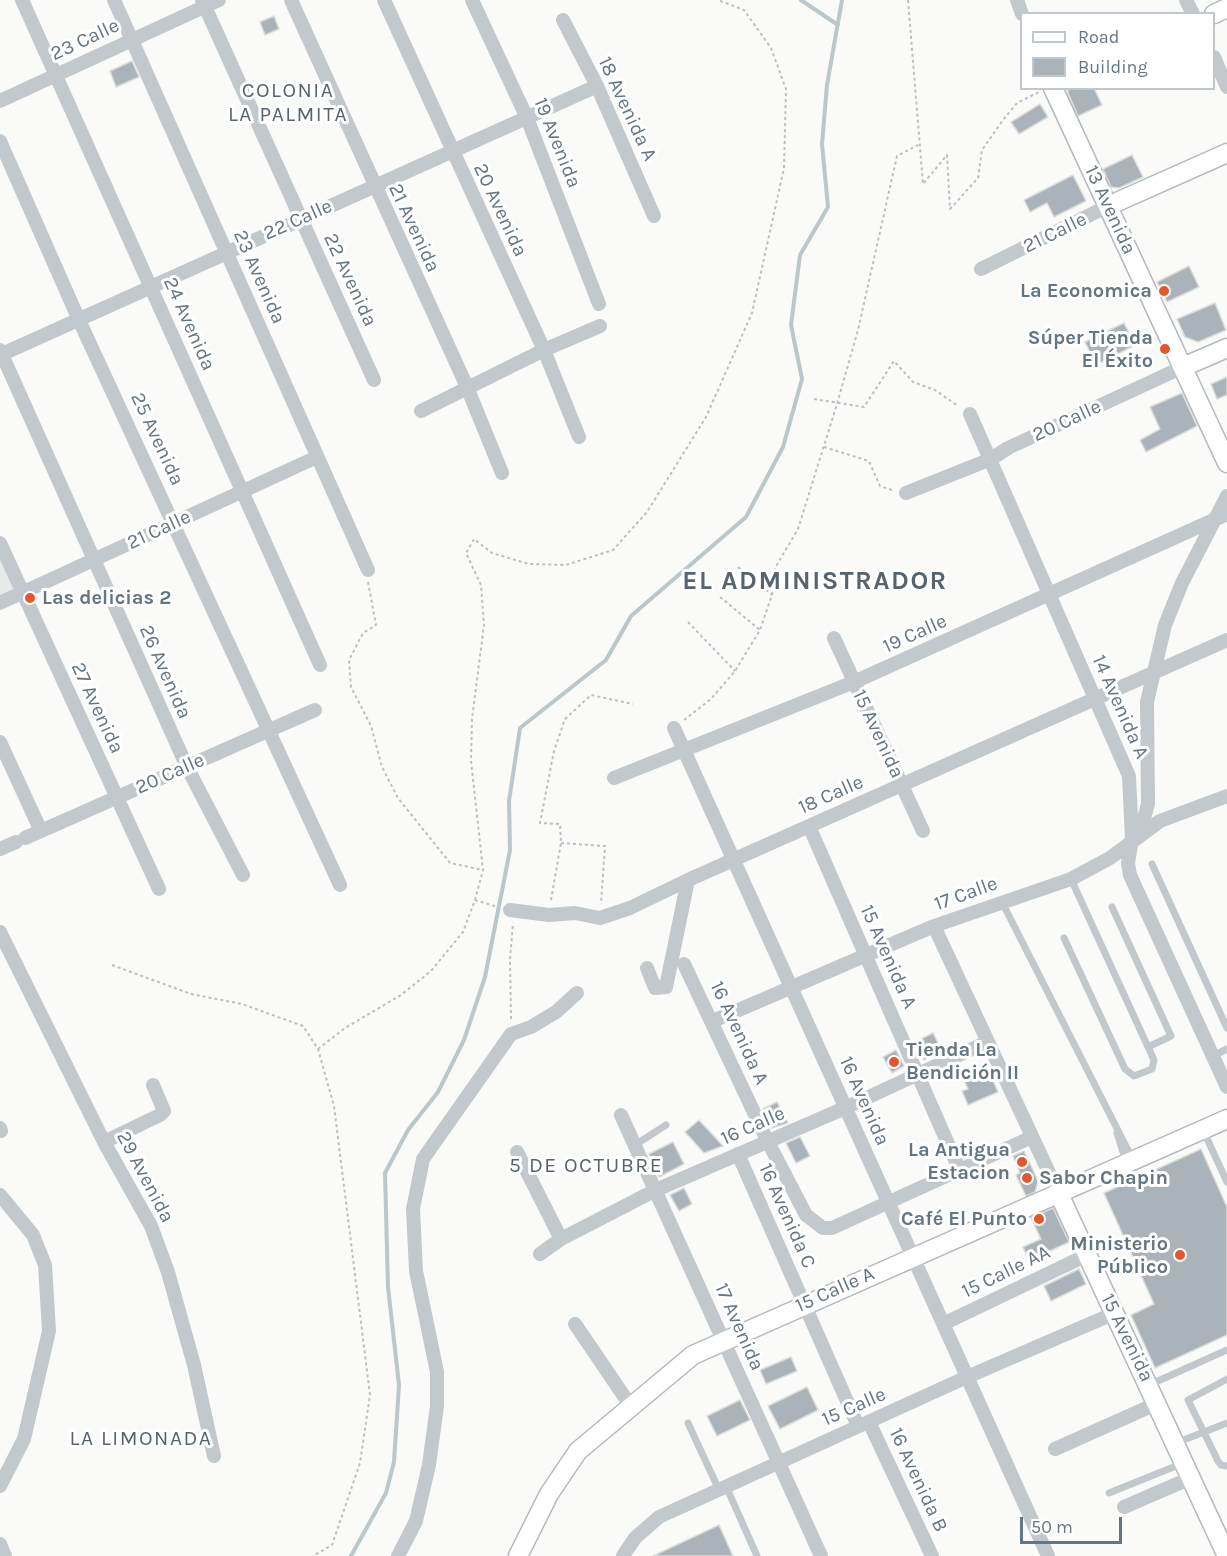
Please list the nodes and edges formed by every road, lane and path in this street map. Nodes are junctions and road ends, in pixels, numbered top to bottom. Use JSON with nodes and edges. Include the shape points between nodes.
{"nodes":[{"id":1,"x":22,"y":0,"type":"edge"},
{"id":2,"x":114,"y":0,"type":"edge"},
{"id":3,"x":219,"y":0,"type":"edge"},
{"id":4,"x":291,"y":0,"type":"edge"},
{"id":5,"x":384,"y":0,"type":"edge"},
{"id":6,"x":472,"y":0,"type":"edge"},
{"id":7,"x":718,"y":0,"type":"edge"},
{"id":8,"x":908,"y":0,"type":"edge"},
{"id":9,"x":203,"y":3,"type":"edge"},
{"id":10,"x":563,"y":20,"type":"dead end"},
{"id":11,"x":131,"y":40,"type":"junction"},
{"id":12,"x":1215,"y":59,"type":"edge"},
{"id":13,"x":55,"y":75,"type":"junction"},
{"id":14,"x":597,"y":86,"type":"junction"},
{"id":15,"x":1227,"y":87,"type":"edge"},
{"id":16,"x":1043,"y":90,"type":"edge"},
{"id":17,"x":1054,"y":90,"type":"edge"},
{"id":18,"x":0,"y":101,"type":"edge"},
{"id":19,"x":526,"y":118,"type":"junction"},
{"id":20,"x":0,"y":141,"type":"edge"},
{"id":21,"x":918,"y":145,"type":"junction"},
{"id":22,"x":452,"y":152,"type":"junction"},
{"id":23,"x":1227,"y":153,"type":"edge"},
{"id":24,"x":374,"y":187,"type":"junction"},
{"id":25,"x":1108,"y":206,"type":"junction"},
{"id":26,"x":654,"y":216,"type":"dead end"},
{"id":27,"x":300,"y":218,"type":"junction"},
{"id":28,"x":226,"y":252,"type":"junction"},
{"id":29,"x":981,"y":269,"type":"dead end"},
{"id":30,"x":151,"y":286,"type":"junction"},
{"id":31,"x":599,"y":304,"type":"dead end"},
{"id":32,"x":79,"y":320,"type":"junction"},
{"id":33,"x":600,"y":326,"type":"dead end"},
{"id":34,"x":1227,"y":348,"type":"edge"},
{"id":35,"x":544,"y":350,"type":"junction"},
{"id":36,"x":1,"y":353,"type":"edge"},
{"id":37,"x":1183,"y":368,"type":"junction"},
{"id":38,"x":374,"y":380,"type":"dead end"},
{"id":39,"x":467,"y":387,"type":"junction"},
{"id":40,"x":814,"y":399,"type":"dead end"},
{"id":41,"x":837,"y":404,"type":"junction"},
{"id":42,"x":421,"y":411,"type":"dead end"},
{"id":43,"x":970,"y":414,"type":"joint"},
{"id":44,"x":579,"y":437,"type":"dead end"},
{"id":45,"x":824,"y":447,"type":"junction"},
{"id":46,"x":317,"y":457,"type":"junction"},
{"id":47,"x":991,"y":459,"type":"junction"},
{"id":48,"x":1227,"y":463,"type":"edge"},
{"id":49,"x":502,"y":472,"type":"dead end"},
{"id":50,"x":242,"y":492,"type":"junction"},
{"id":51,"x":906,"y":493,"type":"joint"},
{"id":52,"x":1227,"y":496,"type":"edge"},
{"id":53,"x":1221,"y":517,"type":"edge"},
{"id":54,"x":175,"y":522,"type":"junction"},
{"id":55,"x":0,"y":543,"type":"edge"},
{"id":56,"x":93,"y":560,"type":"junction"},
{"id":57,"x":738,"y":567,"type":"dead end"},
{"id":58,"x":368,"y":570,"type":"joint"},
{"id":59,"x":23,"y":592,"type":"junction"},
{"id":60,"x":772,"y":595,"type":"junction"},
{"id":61,"x":1049,"y":595,"type":"junction"},
{"id":62,"x":720,"y":597,"type":"dead end"},
{"id":63,"x":0,"y":603,"type":"edge"},
{"id":64,"x":688,"y":622,"type":"dead end"},
{"id":65,"x":760,"y":630,"type":"junction"},
{"id":66,"x":834,"y":638,"type":"dead end"},
{"id":67,"x":1227,"y":640,"type":"edge"},
{"id":68,"x":320,"y":665,"type":"dead end"},
{"id":69,"x":735,"y":671,"type":"junction"},
{"id":70,"x":1151,"y":674,"type":"junction"},
{"id":71,"x":854,"y":682,"type":"junction"},
{"id":72,"x":1095,"y":699,"type":"junction"},
{"id":73,"x":633,"y":704,"type":"dead end"},
{"id":74,"x":315,"y":710,"type":"dead end"},
{"id":75,"x":674,"y":728,"type":"joint"},
{"id":76,"x":269,"y":730,"type":"junction"},
{"id":77,"x":0,"y":742,"type":"edge"},
{"id":78,"x":683,"y":750,"type":"junction"},
{"id":79,"x":187,"y":766,"type":"junction"},
{"id":80,"x":614,"y":778,"type":"dead end"},
{"id":81,"x":902,"y":785,"type":"junction"},
{"id":82,"x":1227,"y":796,"type":"edge"},
{"id":83,"x":117,"y":797,"type":"junction"},
{"id":84,"x":809,"y":826,"type":"junction"},
{"id":85,"x":40,"y":831,"type":"junction"},
{"id":86,"x":923,"y":831,"type":"dead end"},
{"id":87,"x":1132,"y":841,"type":"junction"},
{"id":88,"x":561,"y":843,"type":"junction"},
{"id":89,"x":0,"y":849,"type":"edge"},
{"id":90,"x":733,"y":860,"type":"junction"},
{"id":91,"x":1152,"y":864,"type":"dead end"},
{"id":92,"x":483,"y":870,"type":"junction"},
{"id":93,"x":243,"y":875,"type":"dead end"},
{"id":94,"x":1071,"y":879,"type":"junction"},
{"id":95,"x":688,"y":880,"type":"junction"},
{"id":96,"x":340,"y":885,"type":"dead end"},
{"id":97,"x":159,"y":889,"type":"dead end"},
{"id":98,"x":475,"y":900,"type":"junction"},
{"id":99,"x":1112,"y":907,"type":"dead end"},
{"id":100,"x":512,"y":910,"type":"junction"},
{"id":101,"x":1006,"y":910,"type":"dead end"},
{"id":102,"x":549,"y":915,"type":"junction"},
{"id":103,"x":600,"y":918,"type":"junction"},
{"id":104,"x":934,"y":926,"type":"junction"},
{"id":105,"x":0,"y":932,"type":"edge"},
{"id":106,"x":1065,"y":938,"type":"dead end"},
{"id":107,"x":866,"y":956,"type":"junction"},
{"id":108,"x":684,"y":964,"type":"dead end"},
{"id":109,"x":112,"y":965,"type":"dead end"},
{"id":110,"x":646,"y":968,"type":"dead end"},
{"id":111,"x":791,"y":989,"type":"junction"},
{"id":112,"x":577,"y":993,"type":"dead end"},
{"id":113,"x":713,"y":1021,"type":"junction"},
{"id":114,"x":1227,"y":1028,"type":"edge"},
{"id":115,"x":511,"y":1034,"type":"junction"},
{"id":116,"x":987,"y":1042,"type":"junction"},
{"id":117,"x":1148,"y":1047,"type":"junction"},
{"id":118,"x":1227,"y":1048,"type":"edge"},
{"id":119,"x":318,"y":1049,"type":"junction"},
{"id":120,"x":1213,"y":1056,"type":"junction"},
{"id":121,"x":918,"y":1074,"type":"junction"},
{"id":122,"x":153,"y":1085,"type":"dead end"},
{"id":123,"x":1227,"y":1087,"type":"edge"},
{"id":124,"x":845,"y":1108,"type":"junction"},
{"id":125,"x":621,"y":1115,"type":"dead end"},
{"id":126,"x":1227,"y":1119,"type":"edge"},
{"id":127,"x":666,"y":1125,"type":"dead end"},
{"id":128,"x":1202,"y":1130,"type":"junction"},
{"id":129,"x":1032,"y":1137,"type":"junction"},
{"id":130,"x":767,"y":1140,"type":"junction"},
{"id":131,"x":104,"y":1142,"type":"junction"},
{"id":132,"x":636,"y":1145,"type":"junction"},
{"id":133,"x":517,"y":1152,"type":"dead end"},
{"id":134,"x":738,"y":1154,"type":"junction"},
{"id":135,"x":1129,"y":1161,"type":"junction"},
{"id":136,"x":959,"y":1169,"type":"junction"},
{"id":137,"x":1227,"y":1182,"type":"edge"},
{"id":138,"x":656,"y":1190,"type":"junction"},
{"id":139,"x":1058,"y":1192,"type":"junction"},
{"id":140,"x":0,"y":1195,"type":"edge"},
{"id":141,"x":888,"y":1203,"type":"junction"},
{"id":142,"x":561,"y":1239,"type":"junction"},
{"id":143,"x":540,"y":1254,"type":"dead end"},
{"id":144,"x":1087,"y":1255,"type":"junction"},
{"id":145,"x":912,"y":1256,"type":"junction"},
{"id":146,"x":804,"y":1304,"type":"junction"},
{"id":147,"x":1115,"y":1313,"type":"junction"},
{"id":148,"x":575,"y":1324,"type":"dead end"},
{"id":149,"x":943,"y":1324,"type":"junction"},
{"id":150,"x":724,"y":1339,"type":"junction"},
{"id":151,"x":1227,"y":1350,"type":"edge"},
{"id":152,"x":967,"y":1377,"type":"junction"},
{"id":153,"x":1227,"y":1379,"type":"edge"},
{"id":154,"x":1149,"y":1384,"type":"junction"},
{"id":155,"x":1158,"y":1403,"type":"junction"},
{"id":156,"x":630,"y":1405,"type":"junction"},
{"id":157,"x":688,"y":1423,"type":"dead end"},
{"id":158,"x":1227,"y":1423,"type":"edge"},
{"id":159,"x":863,"y":1424,"type":"junction"},
{"id":160,"x":1204,"y":1434,"type":"junction"},
{"id":161,"x":1175,"y":1443,"type":"junction"},
{"id":162,"x":1055,"y":1449,"type":"dead end"},
{"id":163,"x":214,"y":1456,"type":"dead end"},
{"id":164,"x":778,"y":1463,"type":"junction"},
{"id":165,"x":1227,"y":1466,"type":"edge"},
{"id":166,"x":1187,"y":1470,"type":"junction"},
{"id":167,"x":0,"y":1486,"type":"edge"},
{"id":168,"x":722,"y":1488,"type":"junction"},
{"id":169,"x":1109,"y":1492,"type":"dead end"},
{"id":170,"x":1124,"y":1507,"type":"dead end"},
{"id":171,"x":0,"y":1544,"type":"edge"},
{"id":172,"x":5,"y":1556,"type":"edge"},
{"id":173,"x":313,"y":1556,"type":"edge"},
{"id":174,"x":398,"y":1556,"type":"edge"},
{"id":175,"x":518,"y":1556,"type":"edge"},
{"id":176,"x":623,"y":1556,"type":"edge"},
{"id":177,"x":758,"y":1556,"type":"edge"},
{"id":178,"x":821,"y":1556,"type":"edge"},
{"id":179,"x":932,"y":1556,"type":"edge"},
{"id":180,"x":1048,"y":1556,"type":"edge"},
{"id":181,"x":1226,"y":1556,"type":"edge"}],
"edges":[{"from":1,"to":13,"type":"street","name":"24 Avenida"},
{"from":2,"to":11,"type":"street","name":"23 Avenida"},
{"from":3,"to":9,"type":"street","name":"23 Calle"},
{"from":4,"to":24,"type":"street","name":"21 Avenida"},
{"from":5,"to":22,"type":"street","name":"20 Avenida"},
{"from":6,"to":19,"type":"street","name":"19 Avenida"},
{"from":7,"to":92,"type":"path","via":[[744,10],[771,48],[786,89],[784,168],[752,313],[706,417],[647,512],[613,550],[566,565],[529,564],[492,554],[474,539],[466,553],[481,585],[484,625],[472,719],[471,761]]},
{"from":8,"to":21,"type":"path"},
{"from":9,"to":11,"type":"street","name":"23 Calle"},
{"from":9,"to":27,"type":"street","name":"22 Avenida"},
{"from":10,"to":14,"type":"street","name":"18 Avenida A"},
{"from":11,"to":13,"type":"street","name":"23 Calle"},
{"from":11,"to":28,"type":"street","name":"23 Avenida"},
{"from":12,"to":15,"type":"street"},
{"from":13,"to":18,"type":"street","name":"23 Calle"},
{"from":13,"to":30,"type":"street","name":"24 Avenida"},
{"from":14,"to":19,"type":"street","name":"22 Calle"},
{"from":14,"to":26,"type":"street","name":"18 Avenida A"},
{"from":16,"to":21,"type":"path","via":[[1017,103],[1003,120],[982,150],[978,178],[950,209],[947,155],[923,184]]},
{"from":17,"to":25,"type":"street","name":"13 Avenida"},
{"from":19,"to":22,"type":"street","name":"22 Calle"},
{"from":19,"to":31,"type":"street","name":"19 Avenida"},
{"from":20,"to":32,"type":"street","name":"25 Avenida"},
{"from":21,"to":41,"type":"path","via":[[897,156],[858,330]]},
{"from":22,"to":24,"type":"street","name":"22 Calle"},
{"from":22,"to":35,"type":"street","name":"20 Avenida"},
{"from":23,"to":25,"type":"street","name":"21 Calle"},
{"from":24,"to":27,"type":"street","name":"22 Calle"},
{"from":24,"to":39,"type":"street","name":"21 Avenida"},
{"from":25,"to":29,"type":"street","name":"21 Calle"},
{"from":25,"to":37,"type":"street","name":"13 Avenida"},
{"from":27,"to":28,"type":"street","name":"22 Calle"},
{"from":27,"to":38,"type":"street","name":"22 Avenida"},
{"from":28,"to":30,"type":"street","name":"22 Calle"},
{"from":28,"to":46,"type":"street","name":"23 Avenida"},
{"from":30,"to":32,"type":"street","name":"22 Calle"},
{"from":30,"to":50,"type":"street","name":"24 Avenida"},
{"from":32,"to":36,"type":"street","name":"22 Calle"},
{"from":32,"to":54,"type":"street","name":"25 Avenida"},
{"from":33,"to":35,"type":"street"},
{"from":34,"to":37,"type":"street","name":"20 Calle"},
{"from":35,"to":39,"type":"street"},
{"from":35,"to":44,"type":"street","name":"20 Avenida"},
{"from":36,"to":56,"type":"street","name":"26 Avenida"},
{"from":37,"to":47,"type":"street","name":"20 Calle"},
{"from":37,"to":48,"type":"street","name":"13 Avenida"},
{"from":39,"to":42,"type":"street"},
{"from":39,"to":49,"type":"street","name":"21 Avenida"},
{"from":40,"to":41,"type":"path"},
{"from":41,"to":43,"type":"path","via":[[864,407],[894,361],[913,382],[935,390]]},
{"from":41,"to":45,"type":"path"},
{"from":43,"to":47,"type":"street","name":"14 Avenida A"},
{"from":45,"to":51,"type":"path","via":[[869,461],[880,486]]},
{"from":45,"to":60,"type":"path","via":[[798,529],[775,568]]},
{"from":46,"to":50,"type":"street","name":"21 Calle"},
{"from":46,"to":58,"type":"street","name":"23 Avenida"},
{"from":47,"to":51,"type":"street","name":"20 Calle"},
{"from":47,"to":61,"type":"street","name":"14 Avenida A"},
{"from":50,"to":54,"type":"street","name":"21 Calle"},
{"from":50,"to":68,"type":"street","name":"24 Avenida"},
{"from":52,"to":53,"type":"street"},
{"from":53,"to":61,"type":"street","name":"19 Calle"},
{"from":53,"to":70,"type":"street","via":[[1182,583]]},
{"from":54,"to":56,"type":"street","name":"21 Calle"},
{"from":54,"to":76,"type":"street","name":"25 Avenida"},
{"from":55,"to":59,"type":"street","name":"27 Avenida"},
{"from":56,"to":59,"type":"street","name":"21 Calle"},
{"from":56,"to":79,"type":"street","name":"26 Avenida"},
{"from":57,"to":60,"type":"path"},
{"from":58,"to":92,"type":"path","via":[[376,625],[363,633],[349,660],[351,687],[371,726],[382,767],[398,798],[450,863]]},
{"from":59,"to":63,"type":"street","name":"21 Calle"},
{"from":59,"to":83,"type":"street","name":"27 Avenida"},
{"from":60,"to":65,"type":"path"},
{"from":61,"to":71,"type":"street","name":"19 Calle"},
{"from":61,"to":72,"type":"street","name":"14 Avenida A"},
{"from":62,"to":65,"type":"path"},
{"from":64,"to":69,"type":"path"},
{"from":65,"to":69,"type":"path"},
{"from":66,"to":71,"type":"street","name":"15 Avenida"},
{"from":67,"to":70,"type":"street","name":"18 Calle"},
{"from":69,"to":75,"type":"path","via":[[711,699]]},
{"from":70,"to":72,"type":"street","name":"18 Calle"},
{"from":70,"to":87,"type":"street","via":[[1145,732],[1148,804]]},
{"from":71,"to":78,"type":"street","name":"19 Calle"},
{"from":71,"to":81,"type":"street","name":"15 Avenida"},
{"from":72,"to":81,"type":"street","name":"18 Calle"},
{"from":72,"to":87,"type":"street","name":"14 Avenida A","via":[[1129,776]]},
{"from":73,"to":88,"type":"path","via":[[591,695],[565,719],[554,751],[540,823],[560,824]]},
{"from":74,"to":76,"type":"street","name":"20 Calle"},
{"from":75,"to":78,"type":"street","name":"16 Avenida"},
{"from":76,"to":79,"type":"street","name":"20 Calle"},
{"from":76,"to":96,"type":"street","name":"25 Avenida"},
{"from":77,"to":85,"type":"street"},
{"from":78,"to":80,"type":"street","name":"19 Calle"},
{"from":78,"to":90,"type":"street","name":"16 Avenida"},
{"from":79,"to":83,"type":"street","name":"20 Calle"},
{"from":79,"to":93,"type":"street","name":"26 Avenida"},
{"from":81,"to":84,"type":"street","name":"18 Calle"},
{"from":81,"to":86,"type":"street","name":"15 Avenida"},
{"from":82,"to":87,"type":"street","name":"17 Calle","via":[[1160,821]]},
{"from":83,"to":85,"type":"street","name":"20 Calle"},
{"from":83,"to":97,"type":"street","name":"27 Avenida"},
{"from":84,"to":90,"type":"street","name":"18 Calle"},
{"from":84,"to":107,"type":"street","name":"15 Avenida A"},
{"from":85,"to":89,"type":"street","name":"20 Calle"},
{"from":87,"to":94,"type":"street","name":"17 Calle"},
{"from":87,"to":120,"type":"street","name":"14 Avenida A","via":[[1130,875]]},
{"from":88,"to":102,"type":"path"},
{"from":88,"to":103,"type":"path","via":[[605,846]]},
{"from":90,"to":95,"type":"street","name":"18 Calle"},
{"from":90,"to":111,"type":"street","name":"16 Avenida"},
{"from":91,"to":114,"type":"lane"},
{"from":92,"to":98,"type":"path"},
{"from":94,"to":104,"type":"street","name":"17 Calle"},
{"from":94,"to":117,"type":"lane"},
{"from":95,"to":103,"type":"street","name":"18 Calle"},
{"from":95,"to":110,"type":"street","via":[[666,987],[655,988]]},
{"from":98,"to":100,"type":"path"},
{"from":98,"to":119,"type":"path","via":[[463,932],[431,971]]},
{"from":99,"to":117,"type":"lane","via":[[1171,1036]]},
{"from":100,"to":102,"type":"street","name":"18 Calle"},
{"from":100,"to":115,"type":"path"},
{"from":101,"to":135,"type":"lane"},
{"from":102,"to":103,"type":"street","name":"18 Calle","via":[[575,913]]},
{"from":104,"to":107,"type":"street","name":"17 Calle"},
{"from":104,"to":116,"type":"street","name":"15 Avenida"},
{"from":105,"to":131,"type":"street","name":"29 Avenida"},
{"from":106,"to":117,"type":"lane","via":[[1129,1075],[1152,1069],[1155,1064]]},
{"from":107,"to":111,"type":"street","name":"17 Calle"},
{"from":107,"to":121,"type":"street","name":"15 Avenida A"},
{"from":108,"to":113,"type":"street","name":"16 Avenida A"},
{"from":109,"to":119,"type":"path","via":[[191,994],[242,1004],[303,1026]]},
{"from":111,"to":113,"type":"street","name":"17 Calle"},
{"from":111,"to":124,"type":"street","name":"16 Avenida"},
{"from":112,"to":115,"type":"street","via":[[556,1012]]},
{"from":113,"to":130,"type":"street","name":"16 Avenida A"},
{"from":115,"to":174,"type":"street","via":[[423,1159],[413,1209],[416,1271],[437,1372],[437,1406],[416,1521]]},
{"from":116,"to":121,"type":"street","name":"16 Calle"},
{"from":116,"to":129,"type":"street","name":"15 Avenida"},
{"from":118,"to":120,"type":"lane"},
{"from":119,"to":173,"type":"path","via":[[334,1106],[370,1395],[360,1463],[332,1545]]},
{"from":120,"to":123,"type":"street","name":"14 Avenida A"},
{"from":121,"to":124,"type":"street","name":"16 Calle"},
{"from":121,"to":136,"type":"street","name":"15 Avenida A"},
{"from":122,"to":131,"type":"street","via":[[164,1111]]},
{"from":124,"to":130,"type":"street","name":"16 Calle"},
{"from":124,"to":141,"type":"street","name":"16 Avenida"},
{"from":125,"to":132,"type":"street","name":"17 Avenida"},
{"from":126,"to":128,"type":"street","name":"15 Calle A"},
{"from":127,"to":132,"type":"lane"},
{"from":128,"to":135,"type":"street","name":"15 Calle A"},
{"from":128,"to":137,"type":"lane"},
{"from":129,"to":136,"type":"street"},
{"from":129,"to":139,"type":"street","name":"15 Avenida"},
{"from":130,"to":134,"type":"street","name":"16 Calle"},
{"from":130,"to":141,"type":"street","name":"16 Avenida A","via":[[806,1215],[823,1228],[832,1228]]},
{"from":131,"to":163,"type":"street","name":"29 Avenida","via":[[146,1216],[168,1272]]},
{"from":132,"to":138,"type":"street","name":"17 Avenida"},
{"from":133,"to":142,"type":"street"},
{"from":134,"to":138,"type":"street","name":"16 Calle"},
{"from":134,"to":146,"type":"street","name":"16 Avenida C"},
{"from":135,"to":139,"type":"street","name":"15 Calle A"},
{"from":136,"to":141,"type":"street"},
{"from":138,"to":142,"type":"street","name":"16 Calle"},
{"from":138,"to":150,"type":"street","name":"17 Avenida"},
{"from":139,"to":144,"type":"street","name":"15 Avenida"},
{"from":139,"to":145,"type":"street","name":"15 Calle A"},
{"from":140,"to":167,"type":"street","via":[[33,1235],[45,1264],[49,1331],[24,1439]]},
{"from":141,"to":145,"type":"street","name":"16 Avenida"},
{"from":142,"to":143,"type":"street","name":"16 Calle"},
{"from":144,"to":147,"type":"street","name":"15 Avenida"},
{"from":144,"to":149,"type":"street","name":"15 Calle AA"},
{"from":145,"to":146,"type":"street","name":"15 Calle A"},
{"from":145,"to":149,"type":"street","name":"16 Avenida"},
{"from":146,"to":150,"type":"street","name":"15 Calle A"},
{"from":146,"to":159,"type":"street","name":"16 Avenida C"},
{"from":147,"to":152,"type":"street","name":"15 Calle"},
{"from":147,"to":154,"type":"street","name":"15 Avenida"},
{"from":148,"to":156,"type":"street"},
{"from":149,"to":152,"type":"street","name":"16 Avenida"},
{"from":150,"to":156,"type":"street","name":"15 Calle A","via":[[693,1355]]},
{"from":150,"to":164,"type":"street","name":"17 Avenida"},
{"from":151,"to":154,"type":"lane"},
{"from":152,"to":159,"type":"street","name":"15 Calle"},
{"from":152,"to":180,"type":"street","name":"16 Avenida"},
{"from":153,"to":160,"type":"lane","via":[[1188,1400]]},
{"from":154,"to":155,"type":"street","name":"15 Avenida"},
{"from":155,"to":161,"type":"street","name":"15 Avenida"},
{"from":155,"to":162,"type":"street"},
{"from":156,"to":175,"type":"street","name":"15 Calle A","via":[[578,1451]]},
{"from":157,"to":168,"type":"lane"},
{"from":158,"to":160,"type":"lane"},
{"from":159,"to":164,"type":"street","name":"15 Calle"},
{"from":159,"to":179,"type":"street","name":"16 Avenida B"},
{"from":160,"to":161,"type":"lane"},
{"from":160,"to":165,"type":"lane","via":[[1218,1461]]},
{"from":161,"to":166,"type":"street","name":"15 Avenida"},
{"from":164,"to":168,"type":"street","name":"15 Calle"},
{"from":164,"to":178,"type":"street","name":"17 Avenida"},
{"from":166,"to":169,"type":"lane"},
{"from":166,"to":170,"type":"street"},
{"from":166,"to":181,"type":"street","name":"15 Avenida"},
{"from":168,"to":176,"type":"street","name":"15 Calle","via":[[645,1526]]},
{"from":168,"to":177,"type":"lane"},
{"from":171,"to":172,"type":"street"}]}
